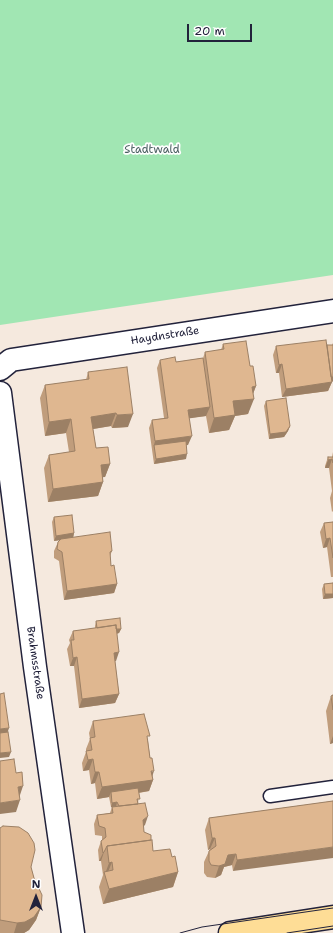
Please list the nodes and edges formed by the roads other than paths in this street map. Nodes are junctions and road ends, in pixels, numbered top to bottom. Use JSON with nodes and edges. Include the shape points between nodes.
{"nodes":[{"id":1,"x":333,"y":311,"type":"edge"},
{"id":2,"x":0,"y":368,"type":"edge"},
{"id":3,"x":0,"y":393,"type":"edge"},
{"id":4,"x":333,"y":787,"type":"edge"},
{"id":5,"x":270,"y":796,"type":"dead end"},
{"id":6,"x":333,"y":917,"type":"edge"},
{"id":7,"x":73,"y":933,"type":"edge"},
{"id":8,"x":230,"y":933,"type":"edge"}],
"edges":[{"from":1,"to":2,"type":"street","name":"Haydnstraße","via":[[11,360]]},
{"from":3,"to":7,"type":"street","name":"Brahmsstraße","via":[[35,667]]},
{"from":4,"to":5,"type":"lane"},
{"from":6,"to":8,"type":"main road"}]}
